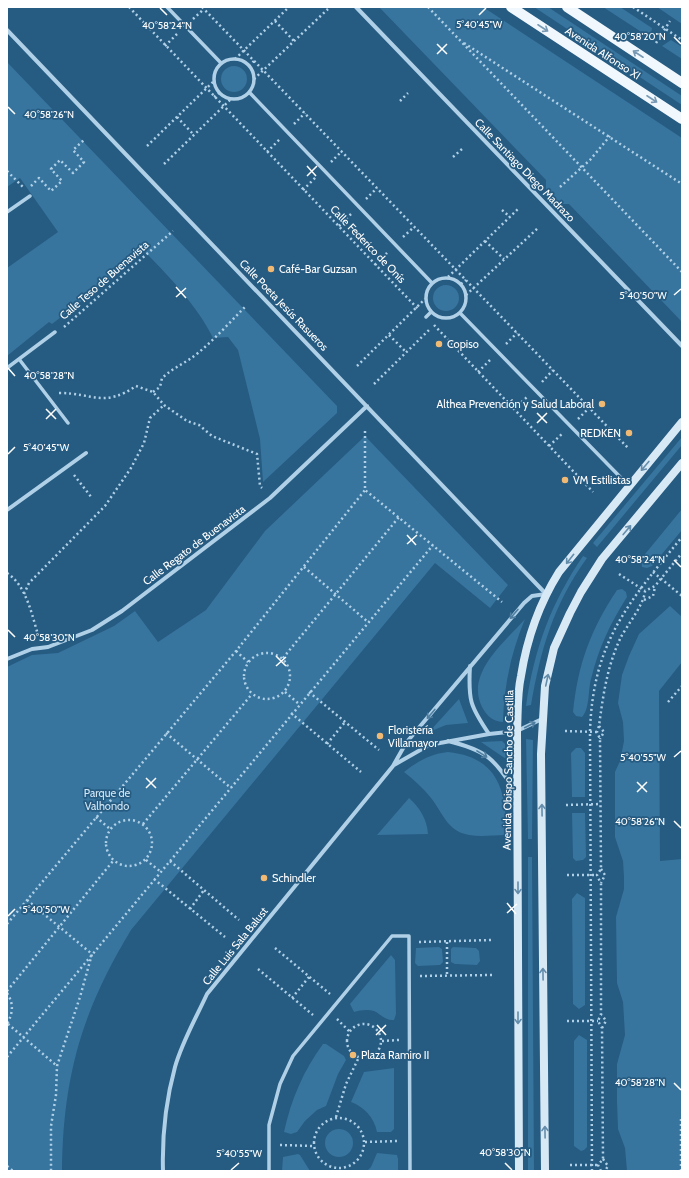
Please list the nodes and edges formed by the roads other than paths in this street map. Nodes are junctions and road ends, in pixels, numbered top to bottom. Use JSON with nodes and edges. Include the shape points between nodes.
{"nodes":[{"id":1,"x":167,"y":7,"type":"edge"},
{"id":2,"x":356,"y":7,"type":"edge"},
{"id":3,"x":511,"y":7,"type":"edge"},
{"id":4,"x":567,"y":7,"type":"edge"},
{"id":5,"x":7,"y":30,"type":"edge"},
{"id":6,"x":221,"y":63,"type":"junction"},
{"id":7,"x":682,"y":83,"type":"edge"},
{"id":8,"x":250,"y":93,"type":"junction"},
{"id":9,"x":682,"y":119,"type":"edge"},
{"id":10,"x":30,"y":196,"type":"dead end"},
{"id":11,"x":7,"y":212,"type":"edge"},
{"id":12,"x":432,"y":283,"type":"junction"},
{"id":13,"x":432,"y":312,"type":"junction"},
{"id":14,"x":460,"y":313,"type":"junction"},
{"id":15,"x":426,"y":317,"type":"road end"},
{"id":16,"x":55,"y":332,"type":"road end"},
{"id":17,"x":682,"y":346,"type":"edge"},
{"id":18,"x":19,"y":358,"type":"junction"},
{"id":19,"x":7,"y":368,"type":"edge"},
{"id":20,"x":367,"y":406,"type":"junction"},
{"id":21,"x":682,"y":422,"type":"edge"},
{"id":22,"x":68,"y":423,"type":"dead end"},
{"id":23,"x":86,"y":453,"type":"dead end"},
{"id":24,"x":682,"y":463,"type":"edge"},
{"id":25,"x":628,"y":485,"type":"junction"},
{"id":26,"x":7,"y":510,"type":"edge"},
{"id":27,"x":546,"y":594,"type":"junction"},
{"id":28,"x":7,"y":659,"type":"edge"},
{"id":29,"x":470,"y":666,"type":"junction"},
{"id":30,"x":542,"y":719,"type":"junction"},
{"id":31,"x":517,"y":731,"type":"junction"},
{"id":32,"x":489,"y":734,"type":"junction"},
{"id":33,"x":446,"y":741,"type":"junction"},
{"id":34,"x":393,"y":766,"type":"junction"},
{"id":35,"x":517,"y":793,"type":"junction"},
{"id":36,"x":163,"y":1171,"type":"edge"},
{"id":37,"x":268,"y":1171,"type":"edge"},
{"id":38,"x":410,"y":1171,"type":"edge"},
{"id":39,"x":519,"y":1171,"type":"edge"},
{"id":40,"x":545,"y":1171,"type":"edge"}],
"edges":[{"from":1,"to":6,"type":"street"},
{"from":2,"to":17,"type":"street","name":"Calle Santiago Diego Madrazo"},
{"from":3,"to":9,"type":"main road","name":"Avenida Alfonso XI","one_way":true},
{"from":7,"to":4,"type":"main road","name":"Avenida Alfonso XI","one_way":true},
{"from":5,"to":20,"type":"street","name":"Calle Poeta Jesús Rasueros"},
{"from":6,"to":8,"type":"street","via":[[235,59],[250,66],[254,79]]},
{"from":6,"to":8,"type":"street","via":[[214,81],[219,93],[231,99],[244,97]]},
{"from":8,"to":12,"type":"street","name":"Calle Federico de Onís"},
{"from":10,"to":11,"type":"street"},
{"from":12,"to":13,"type":"street","via":[[425,299]]},
{"from":12,"to":14,"type":"street","via":[[448,277],[461,284],[466,295],[465,305]]},
{"from":13,"to":14,"type":"street","via":[[441,318],[451,318]]},
{"from":13,"to":15,"type":"street"},
{"from":14,"to":25,"type":"street"},
{"from":16,"to":18,"type":"street","name":"Calle Teso de Buenavista"},
{"from":18,"to":19,"type":"street","name":"Calle Teso de Buenavista"},
{"from":18,"to":22,"type":"street"},
{"from":20,"to":27,"type":"street","name":"Calle Poeta Jesús Rasueros"},
{"from":20,"to":28,"type":"street","name":"Calle Regato de Buenavista","via":[[270,498],[122,611],[92,630]]},
{"from":21,"to":25,"type":"main road","name":"Avenida Obispo Sancho de Castilla","one_way":true},
{"from":23,"to":26,"type":"street"},
{"from":30,"to":24,"type":"main road","one_way":true,"via":[[545,686],[554,648],[581,592],[602,560]]},
{"from":25,"to":27,"type":"main road","name":"Avenida Obispo Sancho de Castilla","one_way":true,"via":[[559,572]]},
{"from":27,"to":29,"type":"street","name":"Calle Luis Sala Balust","one_way":true,"via":[[532,596],[524,603]]},
{"from":27,"to":31,"type":"main road","name":"Avenida Obispo Sancho de Castilla","via":[[529,639],[520,677]]},
{"from":29,"to":32,"type":"street","via":[[468,692],[475,713]]},
{"from":29,"to":34,"type":"street","name":"Calle Luis Sala Balust","one_way":true,"via":[[406,743]]},
{"from":31,"to":30,"type":"street","name":"Calle Luis Sala Balust","one_way":true},
{"from":40,"to":30,"type":"main road","one_way":true},
{"from":31,"to":32,"type":"street","name":"Calle Luis Sala Balust"},
{"from":31,"to":35,"type":"main road","name":"Avenida Obispo Sancho de Castilla"},
{"from":32,"to":33,"type":"street","name":"Calle Luis Sala Balust"},
{"from":33,"to":34,"type":"street","name":"Calle Luis Sala Balust","via":[[429,745]]},
{"from":33,"to":35,"type":"street","name":"Calle Luis Sala Balust","one_way":true,"via":[[481,752],[499,766]]},
{"from":34,"to":36,"type":"street","name":"Calle Luis Sala Balust","via":[[207,994],[175,1067],[167,1109]]},
{"from":35,"to":39,"type":"main road","name":"Avenida Obispo Sancho de Castilla","one_way":true},
{"from":37,"to":38,"type":"street","via":[[269,1124],[280,1084],[294,1056],[392,936],[409,936]]}]}
